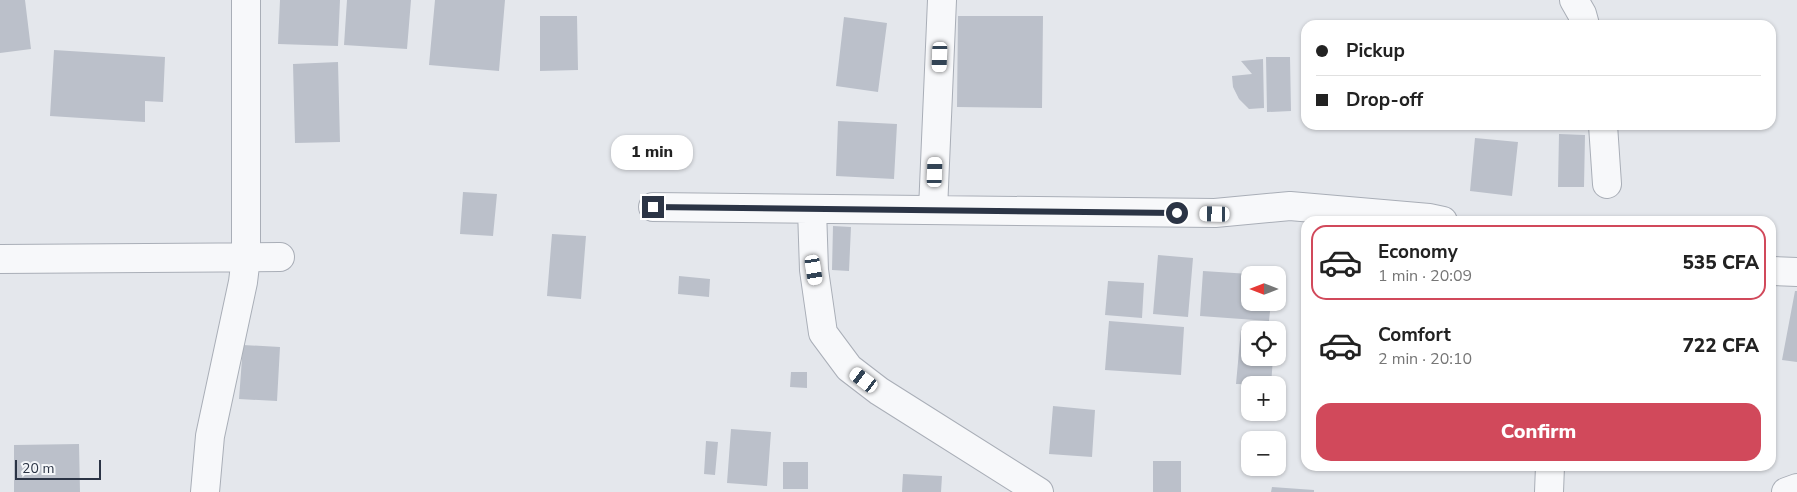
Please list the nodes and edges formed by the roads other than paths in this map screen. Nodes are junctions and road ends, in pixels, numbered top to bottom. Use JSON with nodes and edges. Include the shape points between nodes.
{"nodes":[{"id":1,"x":246,"y":0,"type":"edge"},
{"id":2,"x":942,"y":0,"type":"edge"},
{"id":3,"x":1574,"y":0,"type":"edge"},
{"id":4,"x":1584,"y":20,"type":"edge"},
{"id":5,"x":1603,"y":130,"type":"edge"},
{"id":6,"x":1607,"y":184,"type":"dead end"},
{"id":7,"x":653,"y":207,"type":"dead end"},
{"id":8,"x":812,"y":209,"type":"junction"},
{"id":9,"x":933,"y":210,"type":"junction"},
{"id":10,"x":1406,"y":216,"type":"edge"},
{"id":11,"x":246,"y":257,"type":"junction"},
{"id":12,"x":280,"y":257,"type":"dead end"},
{"id":13,"x":0,"y":259,"type":"edge"},
{"id":14,"x":1776,"y":271,"type":"edge"},
{"id":15,"x":1797,"y":272,"type":"edge"},
{"id":16,"x":1550,"y":471,"type":"edge"},
{"id":17,"x":1797,"y":488,"type":"edge"},
{"id":18,"x":204,"y":492,"type":"edge"},
{"id":19,"x":1039,"y":492,"type":"edge"},
{"id":20,"x":1549,"y":492,"type":"edge"},
{"id":21,"x":1786,"y":492,"type":"edge"}],
"edges":[{"from":1,"to":11,"type":"street"},
{"from":2,"to":9,"type":"street"},
{"from":3,"to":4,"type":"street"},
{"from":5,"to":6,"type":"street"},
{"from":7,"to":8,"type":"street"},
{"from":8,"to":9,"type":"street"},
{"from":8,"to":19,"type":"street","via":[[814,270],[824,333],[849,368]]},
{"from":9,"to":10,"type":"street","via":[[1215,214],[1290,206]]},
{"from":11,"to":12,"type":"street"},
{"from":11,"to":13,"type":"street"},
{"from":11,"to":18,"type":"street","via":[[210,436]]},
{"from":14,"to":15,"type":"street"},
{"from":16,"to":20,"type":"street"},
{"from":17,"to":21,"type":"street"}]}
